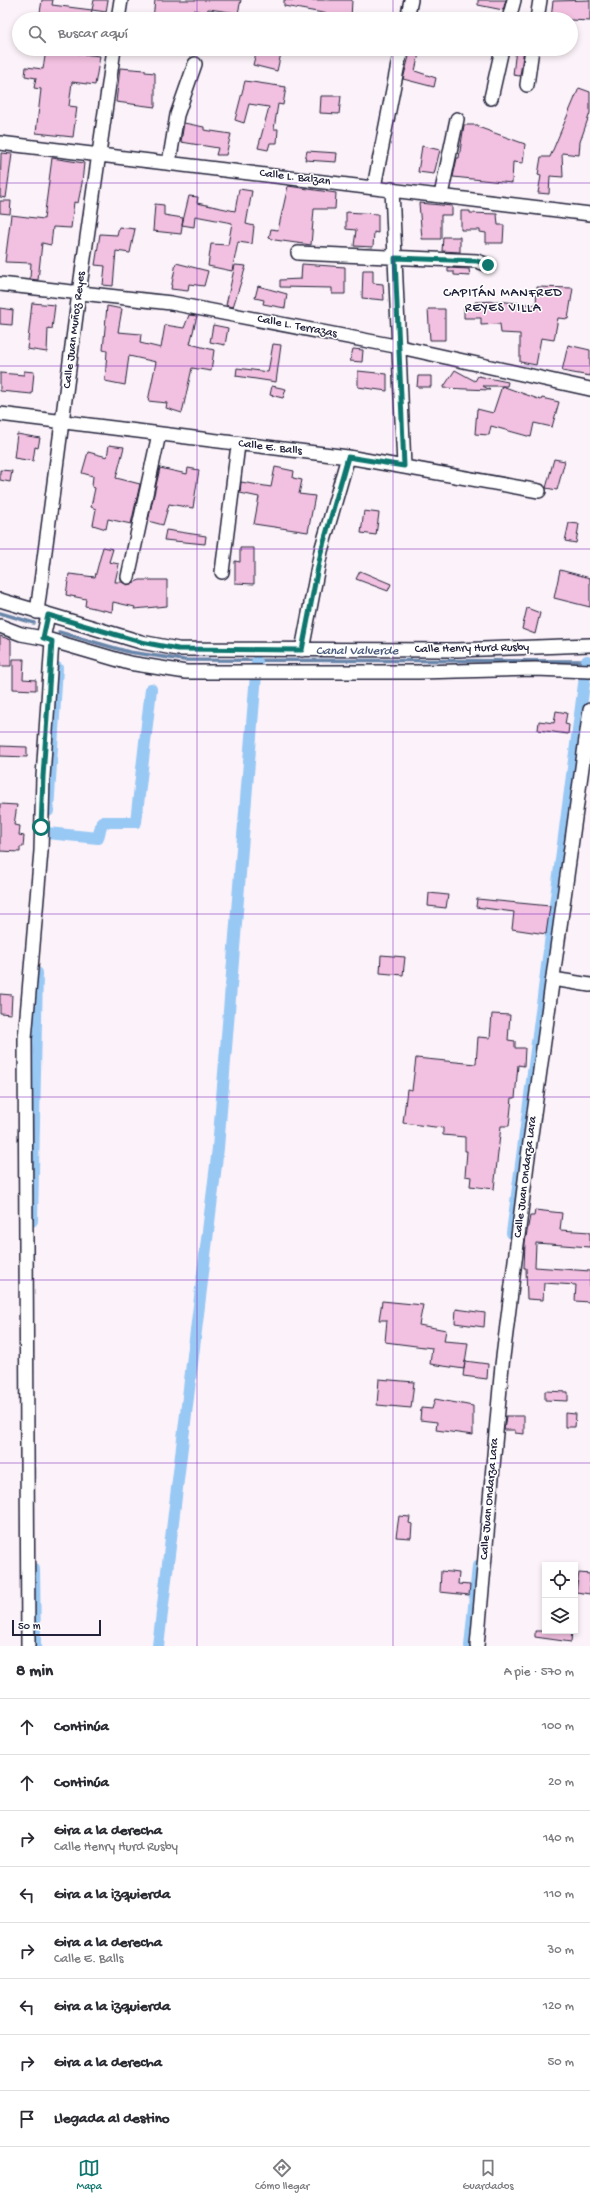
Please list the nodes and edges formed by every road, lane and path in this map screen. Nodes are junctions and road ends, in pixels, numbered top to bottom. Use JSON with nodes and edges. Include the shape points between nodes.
{"nodes":[{"id":1,"x":121,"y":0,"type":"edge"},
{"id":2,"x":411,"y":0,"type":"edge"},
{"id":3,"x":514,"y":0,"type":"edge"},
{"id":4,"x":540,"y":0,"type":"edge"},
{"id":5,"x":119,"y":12,"type":"edge"},
{"id":6,"x":408,"y":12,"type":"edge"},
{"id":7,"x":511,"y":12,"type":"edge"},
{"id":8,"x":538,"y":12,"type":"edge"},
{"id":9,"x":113,"y":56,"type":"edge"},
{"id":10,"x":400,"y":56,"type":"edge"},
{"id":11,"x":500,"y":56,"type":"edge"},
{"id":12,"x":531,"y":56,"type":"edge"},
{"id":13,"x":195,"y":64,"type":"dead end"},
{"id":14,"x":527,"y":85,"type":"dead end"},
{"id":15,"x":491,"y":98,"type":"dead end"},
{"id":16,"x":457,"y":119,"type":"dead end"},
{"id":17,"x":0,"y":143,"type":"edge"},
{"id":18,"x":98,"y":155,"type":"junction"},
{"id":19,"x":169,"y":163,"type":"junction"},
{"id":20,"x":374,"y":187,"type":"junction"},
{"id":21,"x":392,"y":189,"type":"junction"},
{"id":22,"x":441,"y":195,"type":"junction"},
{"id":23,"x":590,"y":214,"type":"edge"},
{"id":24,"x":298,"y":253,"type":"dead end"},
{"id":25,"x":395,"y":258,"type":"junction"},
{"id":26,"x":488,"y":265,"type":"dead end"},
{"id":27,"x":0,"y":284,"type":"edge"},
{"id":28,"x":79,"y":293,"type":"junction"},
{"id":29,"x":400,"y":347,"type":"junction"},
{"id":30,"x":590,"y":389,"type":"edge"},
{"id":31,"x":0,"y":414,"type":"edge"},
{"id":32,"x":63,"y":421,"type":"junction"},
{"id":33,"x":159,"y":434,"type":"junction"},
{"id":34,"x":238,"y":445,"type":"junction"},
{"id":35,"x":348,"y":457,"type":"junction"},
{"id":36,"x":404,"y":466,"type":"junction"},
{"id":37,"x":539,"y":491,"type":"dead end"},
{"id":38,"x":222,"y":572,"type":"dead end"},
{"id":39,"x":128,"y":577,"type":"dead end"},
{"id":40,"x":0,"y":600,"type":"edge"},
{"id":41,"x":43,"y":613,"type":"junction"},
{"id":42,"x":0,"y":626,"type":"edge"},
{"id":43,"x":47,"y":639,"type":"junction"},
{"id":44,"x":590,"y":645,"type":"edge"},
{"id":45,"x":302,"y":650,"type":"junction"},
{"id":46,"x":590,"y":671,"type":"edge"},
{"id":47,"x":590,"y":710,"type":"edge"},
{"id":48,"x":554,"y":979,"type":"junction"},
{"id":49,"x":590,"y":985,"type":"edge"},
{"id":50,"x":28,"y":1646,"type":"edge"},
{"id":51,"x":477,"y":1646,"type":"edge"}],
"edges":[{"from":1,"to":5,"type":"street"},
{"from":2,"to":6,"type":"street"},
{"from":3,"to":7,"type":"street"},
{"from":4,"to":8,"type":"street"},
{"from":9,"to":18,"type":"street","name":"Calle Juan Muñoz Reyes"},
{"from":10,"to":20,"type":"street"},
{"from":11,"to":15,"type":"street"},
{"from":12,"to":14,"type":"street"},
{"from":13,"to":19,"type":"street","via":[[177,115]]},
{"from":16,"to":22,"type":"street"},
{"from":17,"to":18,"type":"street","name":"Calle L. Balzan"},
{"from":18,"to":19,"type":"street","name":"Calle L. Balzan"},
{"from":18,"to":28,"type":"street","name":"Calle Juan Muñoz Reyes"},
{"from":19,"to":20,"type":"street","name":"Calle L. Balzan"},
{"from":20,"to":21,"type":"street","name":"Calle L. Balzan"},
{"from":21,"to":22,"type":"street","name":"Calle L. Balzan"},
{"from":21,"to":25,"type":"street"},
{"from":22,"to":23,"type":"street","name":"Calle L. Balzan"},
{"from":24,"to":25,"type":"street"},
{"from":25,"to":26,"type":"street","via":[[477,261]]},
{"from":25,"to":29,"type":"street"},
{"from":27,"to":28,"type":"street","name":"Calle L. Terrazas"},
{"from":28,"to":29,"type":"street","name":"Calle L. Terrazas","via":[[170,303]]},
{"from":28,"to":32,"type":"street","name":"Calle Juan Muñoz Reyes"},
{"from":29,"to":30,"type":"street","name":"Calle L. Terrazas"},
{"from":29,"to":36,"type":"street"},
{"from":31,"to":32,"type":"street","name":"Calle E. Balls"},
{"from":32,"to":33,"type":"street","name":"Calle E. Balls"},
{"from":32,"to":41,"type":"street","name":"Calle Juan Muñoz Reyes"},
{"from":33,"to":34,"type":"street","name":"Calle E. Balls"},
{"from":33,"to":39,"type":"street"},
{"from":34,"to":35,"type":"street","name":"Calle E. Balls"},
{"from":34,"to":38,"type":"street"},
{"from":35,"to":36,"type":"street","name":"Calle E. Balls"},
{"from":35,"to":45,"type":"street","via":[[321,552]]},
{"from":36,"to":37,"type":"street","name":"Calle E. Balls"},
{"from":40,"to":41,"type":"street","name":"Calle Henry Hurd Rusby"},
{"from":41,"to":43,"type":"street","name":"Calle Juan Muñoz Reyes"},
{"from":41,"to":45,"type":"street","name":"Calle Henry Hurd Rusby","via":[[141,642],[178,649]]},
{"from":42,"to":43,"type":"street","name":"Calle Henry Hurd Rusby","via":[[21,634]]},
{"from":43,"to":46,"type":"street","name":"Calle Henry Hurd Rusby","via":[[129,663],[186,672],[536,669]]},
{"from":43,"to":50,"type":"street","name":"Calle Juan Muñoz Reyes","via":[[41,851],[25,1039]]},
{"from":44,"to":45,"type":"street","name":"Calle Henry Hurd Rusby","via":[[457,650]]},
{"from":47,"to":48,"type":"street","name":"Calle Juan Ondarza Lara"},
{"from":48,"to":49,"type":"street"},
{"from":48,"to":51,"type":"street","name":"Calle Juan Ondarza Lara","via":[[527,1164],[502,1365]]}]}
